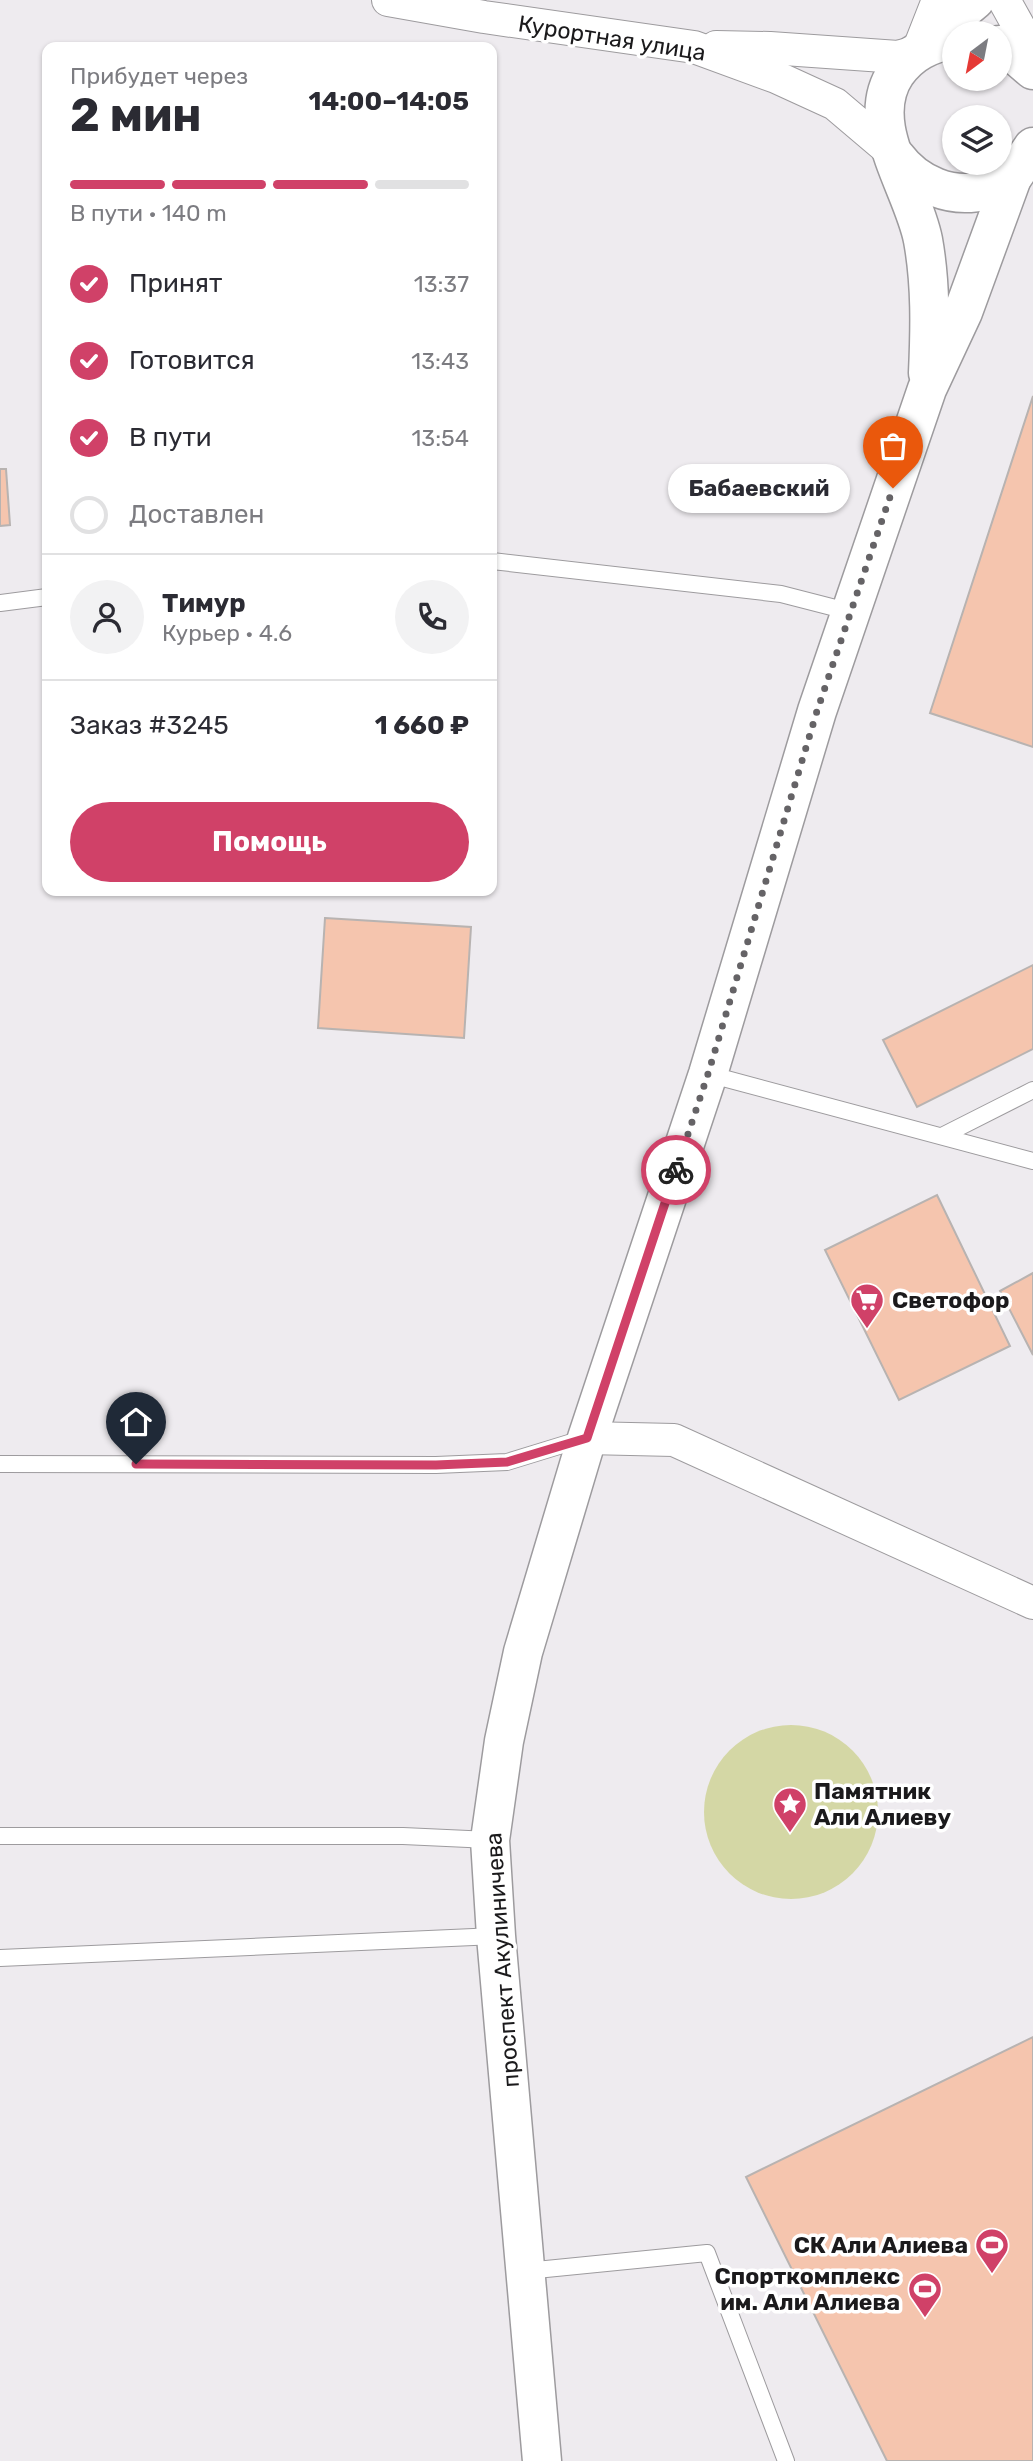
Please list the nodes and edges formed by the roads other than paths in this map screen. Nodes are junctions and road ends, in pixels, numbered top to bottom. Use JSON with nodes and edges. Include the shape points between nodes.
{"nodes":[{"id":1,"x":388,"y":0,"type":"edge"},
{"id":2,"x":938,"y":0,"type":"edge"},
{"id":3,"x":975,"y":0,"type":"edge"},
{"id":4,"x":1004,"y":0,"type":"edge"},
{"id":5,"x":934,"y":44,"type":"edge"},
{"id":6,"x":694,"y":47,"type":"junction"},
{"id":7,"x":1012,"y":52,"type":"edge"},
{"id":8,"x":1033,"y":52,"type":"edge"},
{"id":9,"x":1033,"y":71,"type":"edge"},
{"id":10,"x":894,"y":154,"type":"junction"},
{"id":11,"x":1026,"y":165,"type":"edge"},
{"id":12,"x":927,"y":389,"type":"junction"},
{"id":13,"x":497,"y":562,"type":"edge"},
{"id":14,"x":42,"y":598,"type":"edge"},
{"id":15,"x":0,"y":603,"type":"edge"},
{"id":16,"x":851,"y":612,"type":"junction"},
{"id":17,"x":708,"y":1074,"type":"junction"},
{"id":18,"x":1033,"y":1090,"type":"edge"},
{"id":19,"x":942,"y":1136,"type":"junction"},
{"id":20,"x":1033,"y":1161,"type":"edge"},
{"id":21,"x":587,"y":1438,"type":"junction"},
{"id":22,"x":0,"y":1464,"type":"edge"},
{"id":23,"x":1033,"y":1603,"type":"edge"},
{"id":24,"x":0,"y":1836,"type":"edge"},
{"id":25,"x":490,"y":1840,"type":"junction"},
{"id":26,"x":496,"y":1936,"type":"junction"},
{"id":27,"x":0,"y":1958,"type":"edge"},
{"id":28,"x":526,"y":2271,"type":"junction"},
{"id":29,"x":542,"y":2461,"type":"edge"},
{"id":30,"x":786,"y":2461,"type":"edge"}],
"edges":[{"from":1,"to":6,"type":"street","name":"Курортная улица"},
{"from":2,"to":5,"type":"street"},
{"from":3,"to":5,"type":"main road","via":[[944,26]]},
{"from":4,"to":8,"type":"street"},
{"from":5,"to":6,"type":"street","via":[[898,57]]},
{"from":5,"to":10,"type":"main road","via":[[903,64],[885,98],[886,136]]},
{"from":6,"to":10,"type":"street","name":"Курортная улица","via":[[835,104]]},
{"from":7,"to":9,"type":"main road"},
{"from":10,"to":11,"type":"main road","via":[[917,178],[947,191],[985,190]]},
{"from":10,"to":12,"type":"main road","via":[[923,239],[930,298]]},
{"from":11,"to":12,"type":"main road"},
{"from":12,"to":16,"type":"main road","name":"проспект Акулиничева"},
{"from":13,"to":16,"type":"lane","via":[[781,594]]},
{"from":14,"to":15,"type":"lane"},
{"from":16,"to":17,"type":"main road","name":"проспект Акулиничева"},
{"from":17,"to":19,"type":"lane"},
{"from":17,"to":21,"type":"main road","name":"проспект Акулиничева"},
{"from":18,"to":19,"type":"lane"},
{"from":19,"to":20,"type":"lane"},
{"from":21,"to":22,"type":"lane","via":[[495,1463]]},
{"from":21,"to":23,"type":"street","via":[[674,1440]]},
{"from":21,"to":25,"type":"main road","name":"проспект Акулиничева","via":[[523,1651]]},
{"from":24,"to":25,"type":"lane"},
{"from":25,"to":26,"type":"main road","name":"проспект Акулиничева"},
{"from":26,"to":27,"type":"lane"},
{"from":26,"to":28,"type":"main road","name":"проспект Акулиничева"},
{"from":28,"to":29,"type":"main road","name":"проспект Акулиничева"},
{"from":28,"to":30,"type":"lane","via":[[707,2253]]}]}
